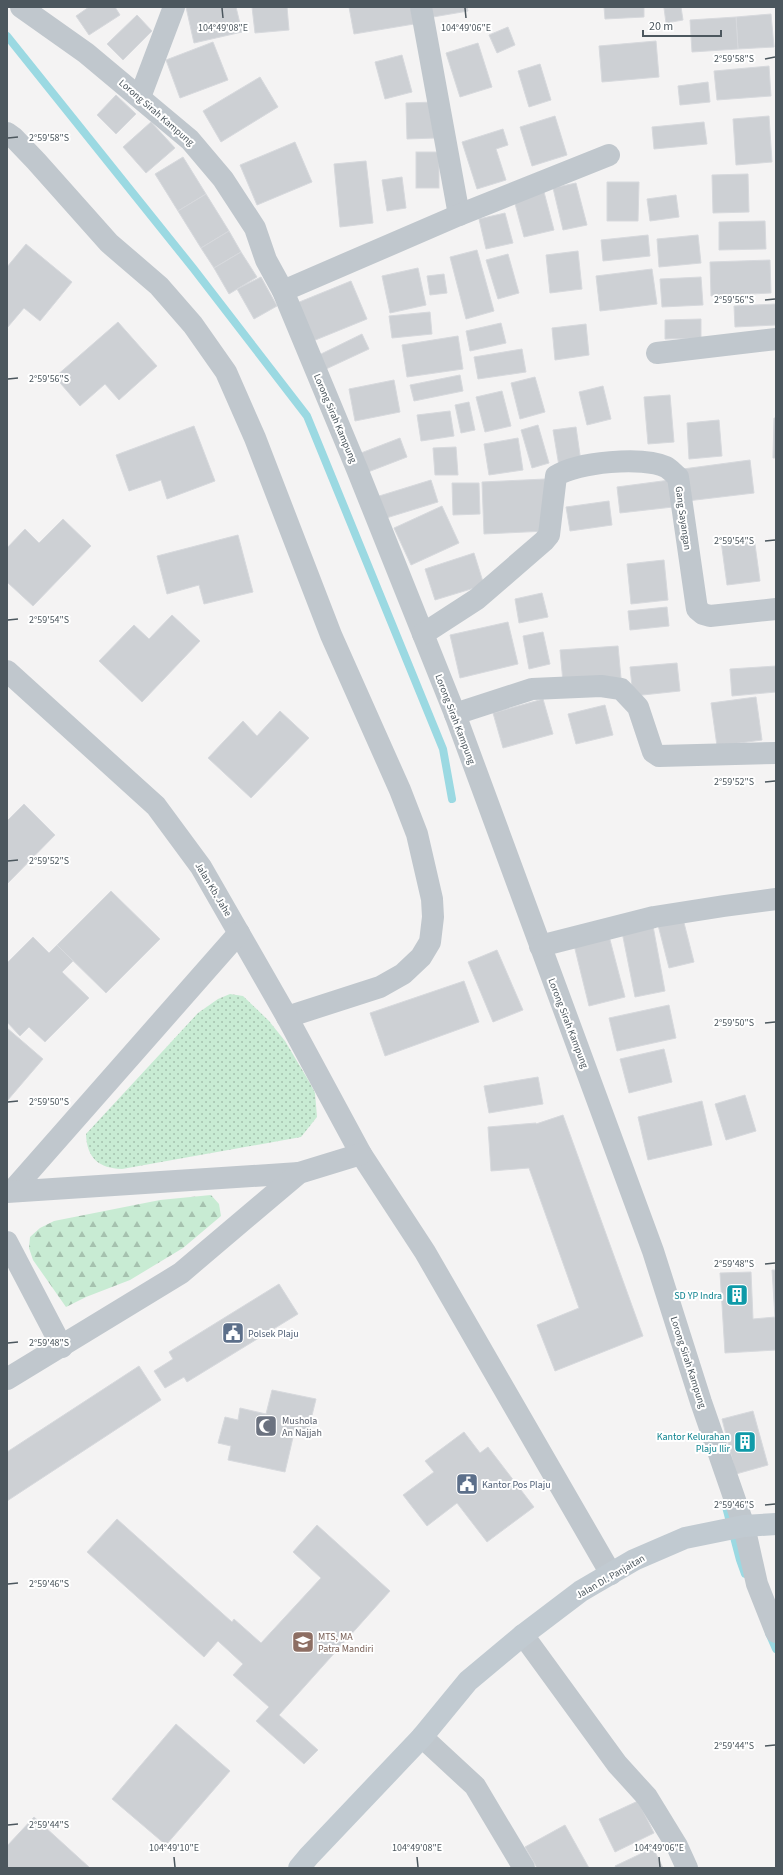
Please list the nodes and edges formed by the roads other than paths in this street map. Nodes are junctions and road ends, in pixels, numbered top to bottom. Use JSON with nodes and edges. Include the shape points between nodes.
{"nodes":[{"id":1,"x":21,"y":7,"type":"edge"},
{"id":2,"x":174,"y":7,"type":"edge"},
{"id":3,"x":421,"y":7,"type":"edge"},
{"id":4,"x":140,"y":97,"type":"junction"},
{"id":5,"x":7,"y":133,"type":"edge"},
{"id":6,"x":609,"y":155,"type":"dead end"},
{"id":7,"x":459,"y":215,"type":"junction"},
{"id":8,"x":282,"y":291,"type":"junction"},
{"id":9,"x":776,"y":339,"type":"edge"},
{"id":10,"x":657,"y":352,"type":"dead end"},
{"id":11,"x":776,"y":609,"type":"edge"},
{"id":12,"x":423,"y":634,"type":"junction"},
{"id":13,"x":7,"y":670,"type":"edge"},
{"id":14,"x":455,"y":714,"type":"junction"},
{"id":15,"x":776,"y":753,"type":"edge"},
{"id":16,"x":776,"y":899,"type":"edge"},
{"id":17,"x":239,"y":933,"type":"junction"},
{"id":18,"x":540,"y":946,"type":"junction"},
{"id":19,"x":287,"y":1017,"type":"junction"},
{"id":20,"x":361,"y":1154,"type":"junction"},
{"id":21,"x":299,"y":1173,"type":"junction"},
{"id":22,"x":10,"y":1192,"type":"edge"},
{"id":23,"x":7,"y":1242,"type":"edge"},
{"id":24,"x":62,"y":1347,"type":"junction"},
{"id":25,"x":7,"y":1379,"type":"edge"},
{"id":26,"x":776,"y":1524,"type":"edge"},
{"id":27,"x":744,"y":1526,"type":"junction"},
{"id":28,"x":612,"y":1574,"type":"junction"},
{"id":29,"x":776,"y":1632,"type":"edge"},
{"id":30,"x":523,"y":1635,"type":"junction"},
{"id":31,"x":422,"y":1737,"type":"junction"},
{"id":32,"x":299,"y":1868,"type":"edge"},
{"id":33,"x":524,"y":1868,"type":"edge"},
{"id":34,"x":687,"y":1868,"type":"edge"}],
"edges":[{"from":1,"to":4,"type":"street","name":"Lorong Sirah Kampung","via":[[86,53]]},
{"from":2,"to":4,"type":"street"},
{"from":3,"to":7,"type":"street"},
{"from":4,"to":8,"type":"street","name":"Lorong Sirah Kampung","via":[[190,140],[223,179],[254,228],[266,260]]},
{"from":5,"to":19,"type":"street","via":[[36,161],[109,243],[159,286],[193,324],[226,372],[255,438],[330,635],[400,790],[417,834],[432,899],[433,917],[430,942],[422,957],[403,974],[380,987]]},
{"from":6,"to":7,"type":"street"},
{"from":7,"to":8,"type":"street"},
{"from":8,"to":12,"type":"street","name":"Lorong Sirah Kampung","via":[[358,469]]},
{"from":9,"to":10,"type":"street"},
{"from":11,"to":12,"type":"street","name":"Gang Sayangan","via":[[710,616],[697,609],[678,478],[667,467],[621,461],[570,470],[556,476],[549,535],[544,541],[477,599]]},
{"from":12,"to":14,"type":"street","name":"Lorong Sirah Kampung"},
{"from":13,"to":17,"type":"street","name":"Jalan Kb. Jahe","via":[[156,806],[201,867]]},
{"from":14,"to":15,"type":"street","via":[[532,689],[601,686],[622,690],[638,707],[653,752],[659,756]]},
{"from":14,"to":18,"type":"street","name":"Lorong Sirah Kampung"},
{"from":16,"to":18,"type":"street","via":[[654,917]]},
{"from":17,"to":19,"type":"street","name":"Jalan Kb. Jahe"},
{"from":17,"to":22,"type":"street"},
{"from":18,"to":27,"type":"street","name":"Lorong Sirah Kampung","via":[[653,1251]]},
{"from":19,"to":20,"type":"street","name":"Jalan Kb. Jahe"},
{"from":20,"to":21,"type":"street"},
{"from":20,"to":28,"type":"street","name":"Jalan Kb. Jahe","via":[[425,1252]]},
{"from":21,"to":22,"type":"street"},
{"from":21,"to":24,"type":"street","via":[[181,1273]]},
{"from":23,"to":24,"type":"street"},
{"from":24,"to":25,"type":"street"},
{"from":26,"to":27,"type":"main road","name":"Jalan DI. Panjaitan"},
{"from":27,"to":28,"type":"main road","name":"Jalan DI. Panjaitan","via":[[685,1538],[634,1560]]},
{"from":27,"to":29,"type":"street","name":"Lorong Sirah Kampung","via":[[757,1584]]},
{"from":28,"to":30,"type":"main road","name":"Jalan DI. Panjaitan","via":[[581,1591]]},
{"from":30,"to":31,"type":"main road","name":"Jalan DI. Panjaitan","via":[[468,1681]]},
{"from":30,"to":34,"type":"street","via":[[618,1764],[647,1797],[677,1846]]},
{"from":31,"to":32,"type":"main road","name":"Jalan DI. Panjaitan"},
{"from":31,"to":33,"type":"street","via":[[475,1786]]}]}
